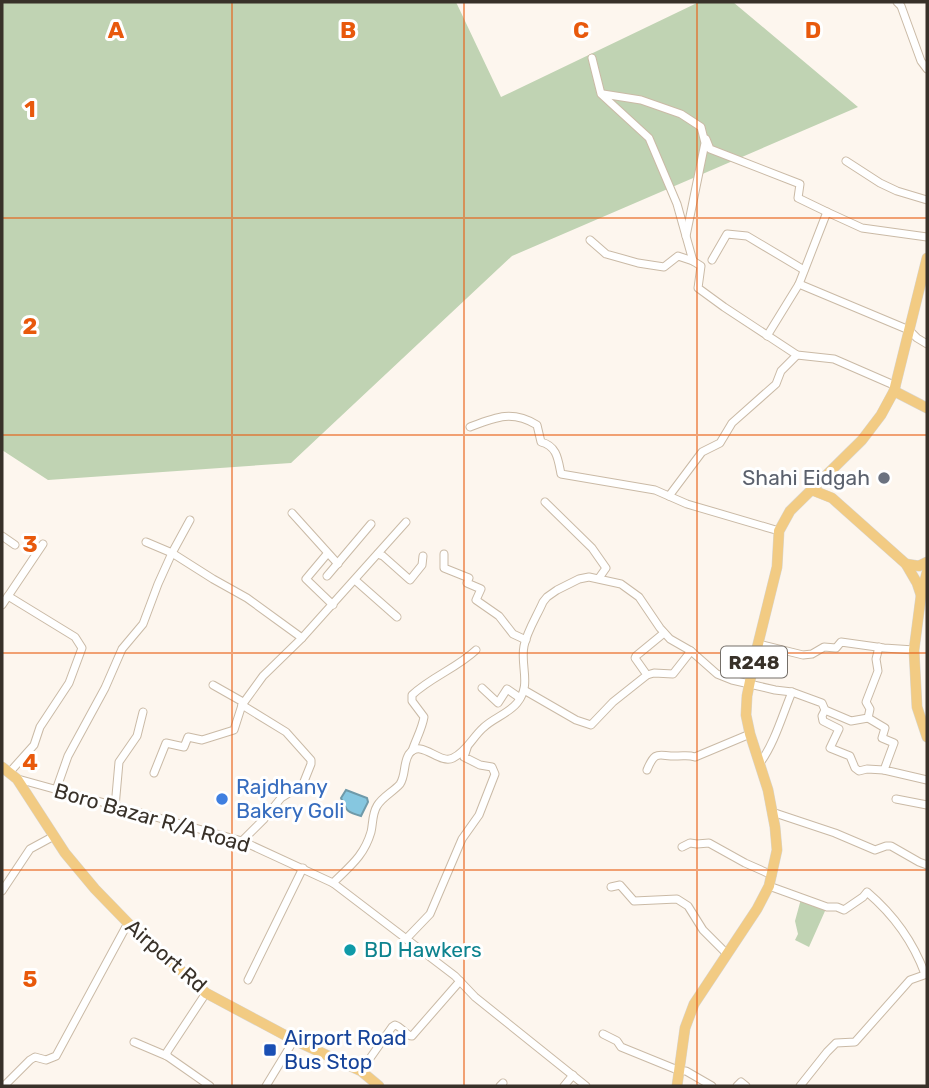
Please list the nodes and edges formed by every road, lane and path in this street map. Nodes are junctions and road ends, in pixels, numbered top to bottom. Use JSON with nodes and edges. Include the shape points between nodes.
{"nodes":[{"id":1,"x":897,"y":2,"type":"edge"},
{"id":2,"x":592,"y":58,"type":"dead end"},
{"id":3,"x":927,"y":69,"type":"edge"},
{"id":4,"x":601,"y":94,"type":"junction"},
{"id":5,"x":701,"y":127,"type":"junction"},
{"id":6,"x":846,"y":161,"type":"dead end"},
{"id":7,"x":927,"y":200,"type":"edge"},
{"id":8,"x":827,"y":212,"type":"junction"},
{"id":9,"x":686,"y":237,"type":"junction"},
{"id":10,"x":927,"y":237,"type":"edge"},
{"id":11,"x":590,"y":240,"type":"dead end"},
{"id":12,"x":927,"y":258,"type":"edge"},
{"id":13,"x":712,"y":260,"type":"dead end"},
{"id":14,"x":693,"y":261,"type":"junction"},
{"id":15,"x":804,"y":270,"type":"junction"},
{"id":16,"x":925,"y":273,"type":"edge"},
{"id":17,"x":799,"y":284,"type":"junction"},
{"id":18,"x":909,"y":330,"type":"junction"},
{"id":19,"x":767,"y":336,"type":"junction"},
{"id":20,"x":927,"y":344,"type":"edge"},
{"id":21,"x":797,"y":355,"type":"junction"},
{"id":22,"x":895,"y":389,"type":"junction"},
{"id":23,"x":927,"y":408,"type":"edge"},
{"id":24,"x":470,"y":427,"type":"dead end"},
{"id":25,"x":825,"y":477,"type":"junction"},
{"id":26,"x":812,"y":490,"type":"junction"},
{"id":27,"x":669,"y":496,"type":"junction"},
{"id":28,"x":832,"y":498,"type":"junction"},
{"id":29,"x":545,"y":502,"type":"dead end"},
{"id":30,"x":292,"y":513,"type":"dead end"},
{"id":31,"x":190,"y":520,"type":"dead end"},
{"id":32,"x":406,"y":522,"type":"dead end"},
{"id":33,"x":371,"y":524,"type":"dead end"},
{"id":34,"x":779,"y":531,"type":"junction"},
{"id":35,"x":2,"y":536,"type":"edge"},
{"id":36,"x":146,"y":542,"type":"dead end"},
{"id":37,"x":43,"y":544,"type":"dead end"},
{"id":38,"x":15,"y":545,"type":"dead end"},
{"id":39,"x":172,"y":553,"type":"junction"},
{"id":40,"x":327,"y":554,"type":"junction"},
{"id":41,"x":378,"y":554,"type":"junction"},
{"id":42,"x":444,"y":554,"type":"dead end"},
{"id":43,"x":423,"y":556,"type":"dead end"},
{"id":44,"x":927,"y":562,"type":"edge"},
{"id":45,"x":338,"y":564,"type":"junction"},
{"id":46,"x":906,"y":564,"type":"junction"},
{"id":47,"x":927,"y":572,"type":"edge"},
{"id":48,"x":327,"y":576,"type":"dead end"},
{"id":49,"x":600,"y":578,"type":"junction"},
{"id":50,"x":355,"y":580,"type":"junction"},
{"id":51,"x":8,"y":596,"type":"junction"},
{"id":52,"x":921,"y":596,"type":"junction"},
{"id":53,"x":2,"y":605,"type":"edge"},
{"id":54,"x":333,"y":605,"type":"junction"},
{"id":55,"x":397,"y":617,"type":"dead end"},
{"id":56,"x":664,"y":633,"type":"junction"},
{"id":57,"x":302,"y":639,"type":"junction"},
{"id":58,"x":526,"y":640,"type":"junction"},
{"id":59,"x":758,"y":644,"type":"junction"},
{"id":60,"x":879,"y":647,"type":"junction"},
{"id":61,"x":476,"y":650,"type":"dead end"},
{"id":62,"x":914,"y":650,"type":"junction"},
{"id":63,"x":691,"y":651,"type":"junction"},
{"id":64,"x":647,"y":675,"type":"junction"},
{"id":65,"x":213,"y":685,"type":"dead end"},
{"id":66,"x":749,"y":685,"type":"junction"},
{"id":67,"x":481,"y":688,"type":"dead end"},
{"id":68,"x":792,"y":692,"type":"junction"},
{"id":69,"x":522,"y":694,"type":"junction"},
{"id":70,"x":242,"y":704,"type":"junction"},
{"id":71,"x":825,"y":710,"type":"junction"},
{"id":72,"x":143,"y":712,"type":"dead end"},
{"id":73,"x":868,"y":719,"type":"junction"},
{"id":74,"x":750,"y":734,"type":"junction"},
{"id":75,"x":927,"y":737,"type":"edge"},
{"id":76,"x":467,"y":748,"type":"junction"},
{"id":77,"x":412,"y":751,"type":"junction"},
{"id":78,"x":760,"y":763,"type":"junction"},
{"id":79,"x":647,"y":770,"type":"dead end"},
{"id":80,"x":884,"y":771,"type":"junction"},
{"id":81,"x":9,"y":773,"type":"edge"},
{"id":82,"x":154,"y":773,"type":"dead end"},
{"id":83,"x":927,"y":780,"type":"edge"},
{"id":84,"x":56,"y":790,"type":"junction"},
{"id":85,"x":896,"y":799,"type":"dead end"},
{"id":86,"x":927,"y":805,"type":"edge"},
{"id":87,"x":116,"y":807,"type":"junction"},
{"id":88,"x":772,"y":812,"type":"junction"},
{"id":89,"x":54,"y":836,"type":"junction"},
{"id":90,"x":242,"y":841,"type":"junction"},
{"id":91,"x":682,"y":847,"type":"dead end"},
{"id":92,"x":927,"y":865,"type":"edge"},
{"id":93,"x":303,"y":868,"type":"junction"},
{"id":94,"x":772,"y":875,"type":"junction"},
{"id":95,"x":333,"y":883,"type":"junction"},
{"id":96,"x":769,"y":886,"type":"junction"},
{"id":97,"x":611,"y":887,"type":"dead end"},
{"id":98,"x":2,"y":891,"type":"edge"},
{"id":99,"x":128,"y":923,"type":"junction"},
{"id":100,"x":406,"y":939,"type":"junction"},
{"id":101,"x":727,"y":954,"type":"junction"},
{"id":102,"x":926,"y":974,"type":"edge"},
{"id":103,"x":248,"y":980,"type":"dead end"},
{"id":104,"x":460,"y":981,"type":"junction"},
{"id":105,"x":206,"y":993,"type":"junction"},
{"id":106,"x":603,"y":1034,"type":"dead end"},
{"id":107,"x":294,"y":1040,"type":"junction"},
{"id":108,"x":134,"y":1042,"type":"dead end"},
{"id":109,"x":167,"y":1056,"type":"junction"},
{"id":110,"x":361,"y":1071,"type":"junction"},
{"id":111,"x":680,"y":1072,"type":"junction"},
{"id":112,"x":573,"y":1075,"type":"junction"},
{"id":113,"x":206,"y":1085,"type":"edge"},
{"id":114,"x":4,"y":1086,"type":"edge"},
{"id":115,"x":266,"y":1086,"type":"edge"},
{"id":116,"x":377,"y":1086,"type":"edge"},
{"id":117,"x":564,"y":1086,"type":"edge"},
{"id":118,"x":586,"y":1086,"type":"edge"},
{"id":119,"x":677,"y":1086,"type":"edge"},
{"id":120,"x":712,"y":1086,"type":"edge"},
{"id":121,"x":737,"y":1086,"type":"edge"},
{"id":122,"x":747,"y":1086,"type":"edge"},
{"id":123,"x":800,"y":1086,"type":"edge"}],
"edges":[{"from":1,"to":3,"type":"street"},
{"from":2,"to":4,"type":"street"},
{"from":4,"to":5,"type":"street","via":[[641,100],[681,114]]},
{"from":4,"to":9,"type":"street","via":[[649,138]]},
{"from":5,"to":8,"type":"street","via":[[710,149],[800,184],[798,198]]},
{"from":5,"to":9,"type":"street","via":[[705,143]]},
{"from":6,"to":7,"type":"street","via":[[880,183]]},
{"from":8,"to":10,"type":"street","via":[[862,228]]},
{"from":8,"to":15,"type":"street"},
{"from":9,"to":14,"type":"street"},
{"from":11,"to":14,"type":"street","via":[[606,254],[638,263],[664,267],[678,256]]},
{"from":12,"to":16,"type":"main road"},
{"from":13,"to":15,"type":"street","via":[[727,234],[747,236]]},
{"from":14,"to":19,"type":"street","via":[[701,265],[698,288]]},
{"from":15,"to":17,"type":"street"},
{"from":16,"to":18,"type":"main road"},
{"from":17,"to":18,"type":"street"},
{"from":17,"to":19,"type":"street"},
{"from":18,"to":20,"type":"street"},
{"from":18,"to":22,"type":"main road"},
{"from":19,"to":21,"type":"street"},
{"from":21,"to":22,"type":"street","via":[[834,359]]},
{"from":21,"to":27,"type":"street","via":[[781,371],[776,384],[732,423],[720,443],[702,452]]},
{"from":22,"to":23,"type":"main road"},
{"from":22,"to":25,"type":"main road","via":[[862,440]]},
{"from":24,"to":27,"type":"street","via":[[500,416],[525,418],[537,425],[541,442],[557,454],[562,474]]},
{"from":25,"to":26,"type":"main road"},
{"from":25,"to":28,"type":"main road"},
{"from":26,"to":28,"type":"main road"},
{"from":26,"to":34,"type":"main road","via":[[790,511]]},
{"from":27,"to":34,"type":"street"},
{"from":28,"to":46,"type":"main road"},
{"from":29,"to":49,"type":"street","via":[[592,548],[606,568]]},
{"from":30,"to":40,"type":"street"},
{"from":31,"to":39,"type":"street"},
{"from":32,"to":41,"type":"street"},
{"from":33,"to":45,"type":"street"},
{"from":34,"to":59,"type":"main road","number":"R248","via":[[777,567]]},
{"from":35,"to":38,"type":"street"},
{"from":36,"to":39,"type":"street"},
{"from":37,"to":51,"type":"street"},
{"from":39,"to":57,"type":"street","via":[[247,598]]},
{"from":39,"to":84,"type":"street","via":[[143,624],[122,649],[68,756]]},
{"from":40,"to":45,"type":"street"},
{"from":40,"to":54,"type":"street","via":[[306,579]]},
{"from":41,"to":43,"type":"street","via":[[410,580]]},
{"from":41,"to":50,"type":"street"},
{"from":42,"to":58,"type":"street","via":[[444,568],[481,589],[476,600]]},
{"from":44,"to":46,"type":"main road"},
{"from":45,"to":48,"type":"street"},
{"from":46,"to":52,"type":"main road"},
{"from":47,"to":52,"type":"main road"},
{"from":49,"to":56,"type":"street","via":[[621,584],[639,597]]},
{"from":49,"to":58,"type":"street","via":[[579,579],[547,597]]},
{"from":50,"to":54,"type":"street"},
{"from":50,"to":55,"type":"street"},
{"from":51,"to":53,"type":"street"},
{"from":51,"to":81,"type":"street","via":[[75,636],[82,648],[69,684],[40,727],[34,745]]},
{"from":52,"to":62,"type":"main road"},
{"from":54,"to":57,"type":"street"},
{"from":56,"to":63,"type":"street"},
{"from":56,"to":64,"type":"street","via":[[635,658]]},
{"from":57,"to":70,"type":"street","via":[[263,676]]},
{"from":58,"to":69,"type":"street"},
{"from":59,"to":60,"type":"street","via":[[803,655],[836,648],[841,642]]},
{"from":59,"to":66,"type":"main road","number":"R248"},
{"from":60,"to":62,"type":"street"},
{"from":60,"to":73,"type":"street","via":[[878,671],[866,702]]},
{"from":61,"to":77,"type":"street","via":[[412,695],[424,717]]},
{"from":62,"to":75,"type":"main road","via":[[917,707]]},
{"from":63,"to":64,"type":"street","via":[[673,674]]},
{"from":63,"to":66,"type":"street","via":[[717,674]]},
{"from":64,"to":69,"type":"street","via":[[591,725]]},
{"from":65,"to":70,"type":"street"},
{"from":66,"to":68,"type":"street"},
{"from":66,"to":74,"type":"main road","number":"R248","via":[[746,715]]},
{"from":67,"to":69,"type":"street","via":[[498,702],[507,689]]},
{"from":68,"to":71,"type":"street","via":[[822,703]]},
{"from":68,"to":78,"type":"street"},
{"from":69,"to":76,"type":"street","via":[[517,704],[490,721]]},
{"from":70,"to":82,"type":"street","via":[[234,730],[202,740],[188,737],[184,747],[166,743]]},
{"from":70,"to":90,"type":"street","via":[[286,732],[311,765],[303,784],[281,798]]},
{"from":71,"to":73,"type":"street","via":[[851,721]]},
{"from":71,"to":80,"type":"street","via":[[823,721],[839,729],[830,748],[850,756],[859,771]]},
{"from":72,"to":87,"type":"street","via":[[137,736],[119,762]]},
{"from":73,"to":80,"type":"street","via":[[885,727],[882,738],[894,743]]},
{"from":74,"to":78,"type":"main road","number":"R248"},
{"from":74,"to":79,"type":"street","via":[[695,757],[658,754]]},
{"from":76,"to":77,"type":"street","via":[[451,760],[421,749]]},
{"from":76,"to":100,"type":"street","via":[[464,757],[492,766],[495,774],[430,914]]},
{"from":77,"to":95,"type":"street","via":[[400,784],[378,804],[363,853]]},
{"from":78,"to":88,"type":"main road","number":"R248"},
{"from":80,"to":83,"type":"street"},
{"from":81,"to":84,"type":"street","name":"Boro Bazar R/A Road"},
{"from":81,"to":89,"type":"main road","name":"Airport Rd"},
{"from":84,"to":87,"type":"street","name":"Boro Bazar R/A Road"},
{"from":85,"to":86,"type":"street"},
{"from":87,"to":90,"type":"street","name":"Boro Bazar R/A Road"},
{"from":88,"to":92,"type":"street","via":[[875,850],[891,846]]},
{"from":88,"to":94,"type":"main road","number":"R248","via":[[777,850]]},
{"from":89,"to":98,"type":"street","via":[[30,849]]},
{"from":89,"to":99,"type":"main road","name":"Airport Rd"},
{"from":90,"to":93,"type":"street","name":"Boro Bazar R/A Road"},
{"from":91,"to":94,"type":"street","via":[[709,843]]},
{"from":93,"to":95,"type":"street","name":"Boro Bazar R/A Road"},
{"from":93,"to":103,"type":"street"},
{"from":94,"to":96,"type":"main road","number":"R248"},
{"from":95,"to":100,"type":"street","name":"Boro Bazar R/A Road"},
{"from":96,"to":101,"type":"main road","number":"R248"},
{"from":96,"to":102,"type":"street","via":[[844,910],[867,892],[895,919]]},
{"from":97,"to":101,"type":"street","via":[[620,885],[634,901],[677,899]]},
{"from":99,"to":105,"type":"main road","name":"Airport Rd"},
{"from":99,"to":114,"type":"street","via":[[56,1055],[46,1060],[35,1057]]},
{"from":100,"to":104,"type":"street","name":"Boro Bazar R/A Road"},
{"from":101,"to":111,"type":"main road","number":"R248","via":[[694,1004],[685,1028]]},
{"from":102,"to":123,"type":"street","via":[[910,980],[855,1042],[836,1043]]},
{"from":104,"to":110,"type":"street","via":[[412,1037],[398,1026],[392,1027]]},
{"from":104,"to":112,"type":"street","name":"Boro Bazar R/A Road"},
{"from":105,"to":107,"type":"main road","name":"Airport Rd"},
{"from":105,"to":109,"type":"street"},
{"from":106,"to":111,"type":"street","via":[[621,1047]]},
{"from":107,"to":110,"type":"main road","name":"Airport Rd"},
{"from":107,"to":115,"type":"street"},
{"from":108,"to":109,"type":"street"},
{"from":109,"to":113,"type":"street"},
{"from":110,"to":116,"type":"main road","name":"Airport Rd"},
{"from":111,"to":119,"type":"main road","number":"R248"},
{"from":111,"to":120,"type":"street"},
{"from":112,"to":117,"type":"street"},
{"from":112,"to":118,"type":"street","name":"Boro Bazar R/A Road"},
{"from":121,"to":122,"type":"street","via":[[741,1082]]}]}
